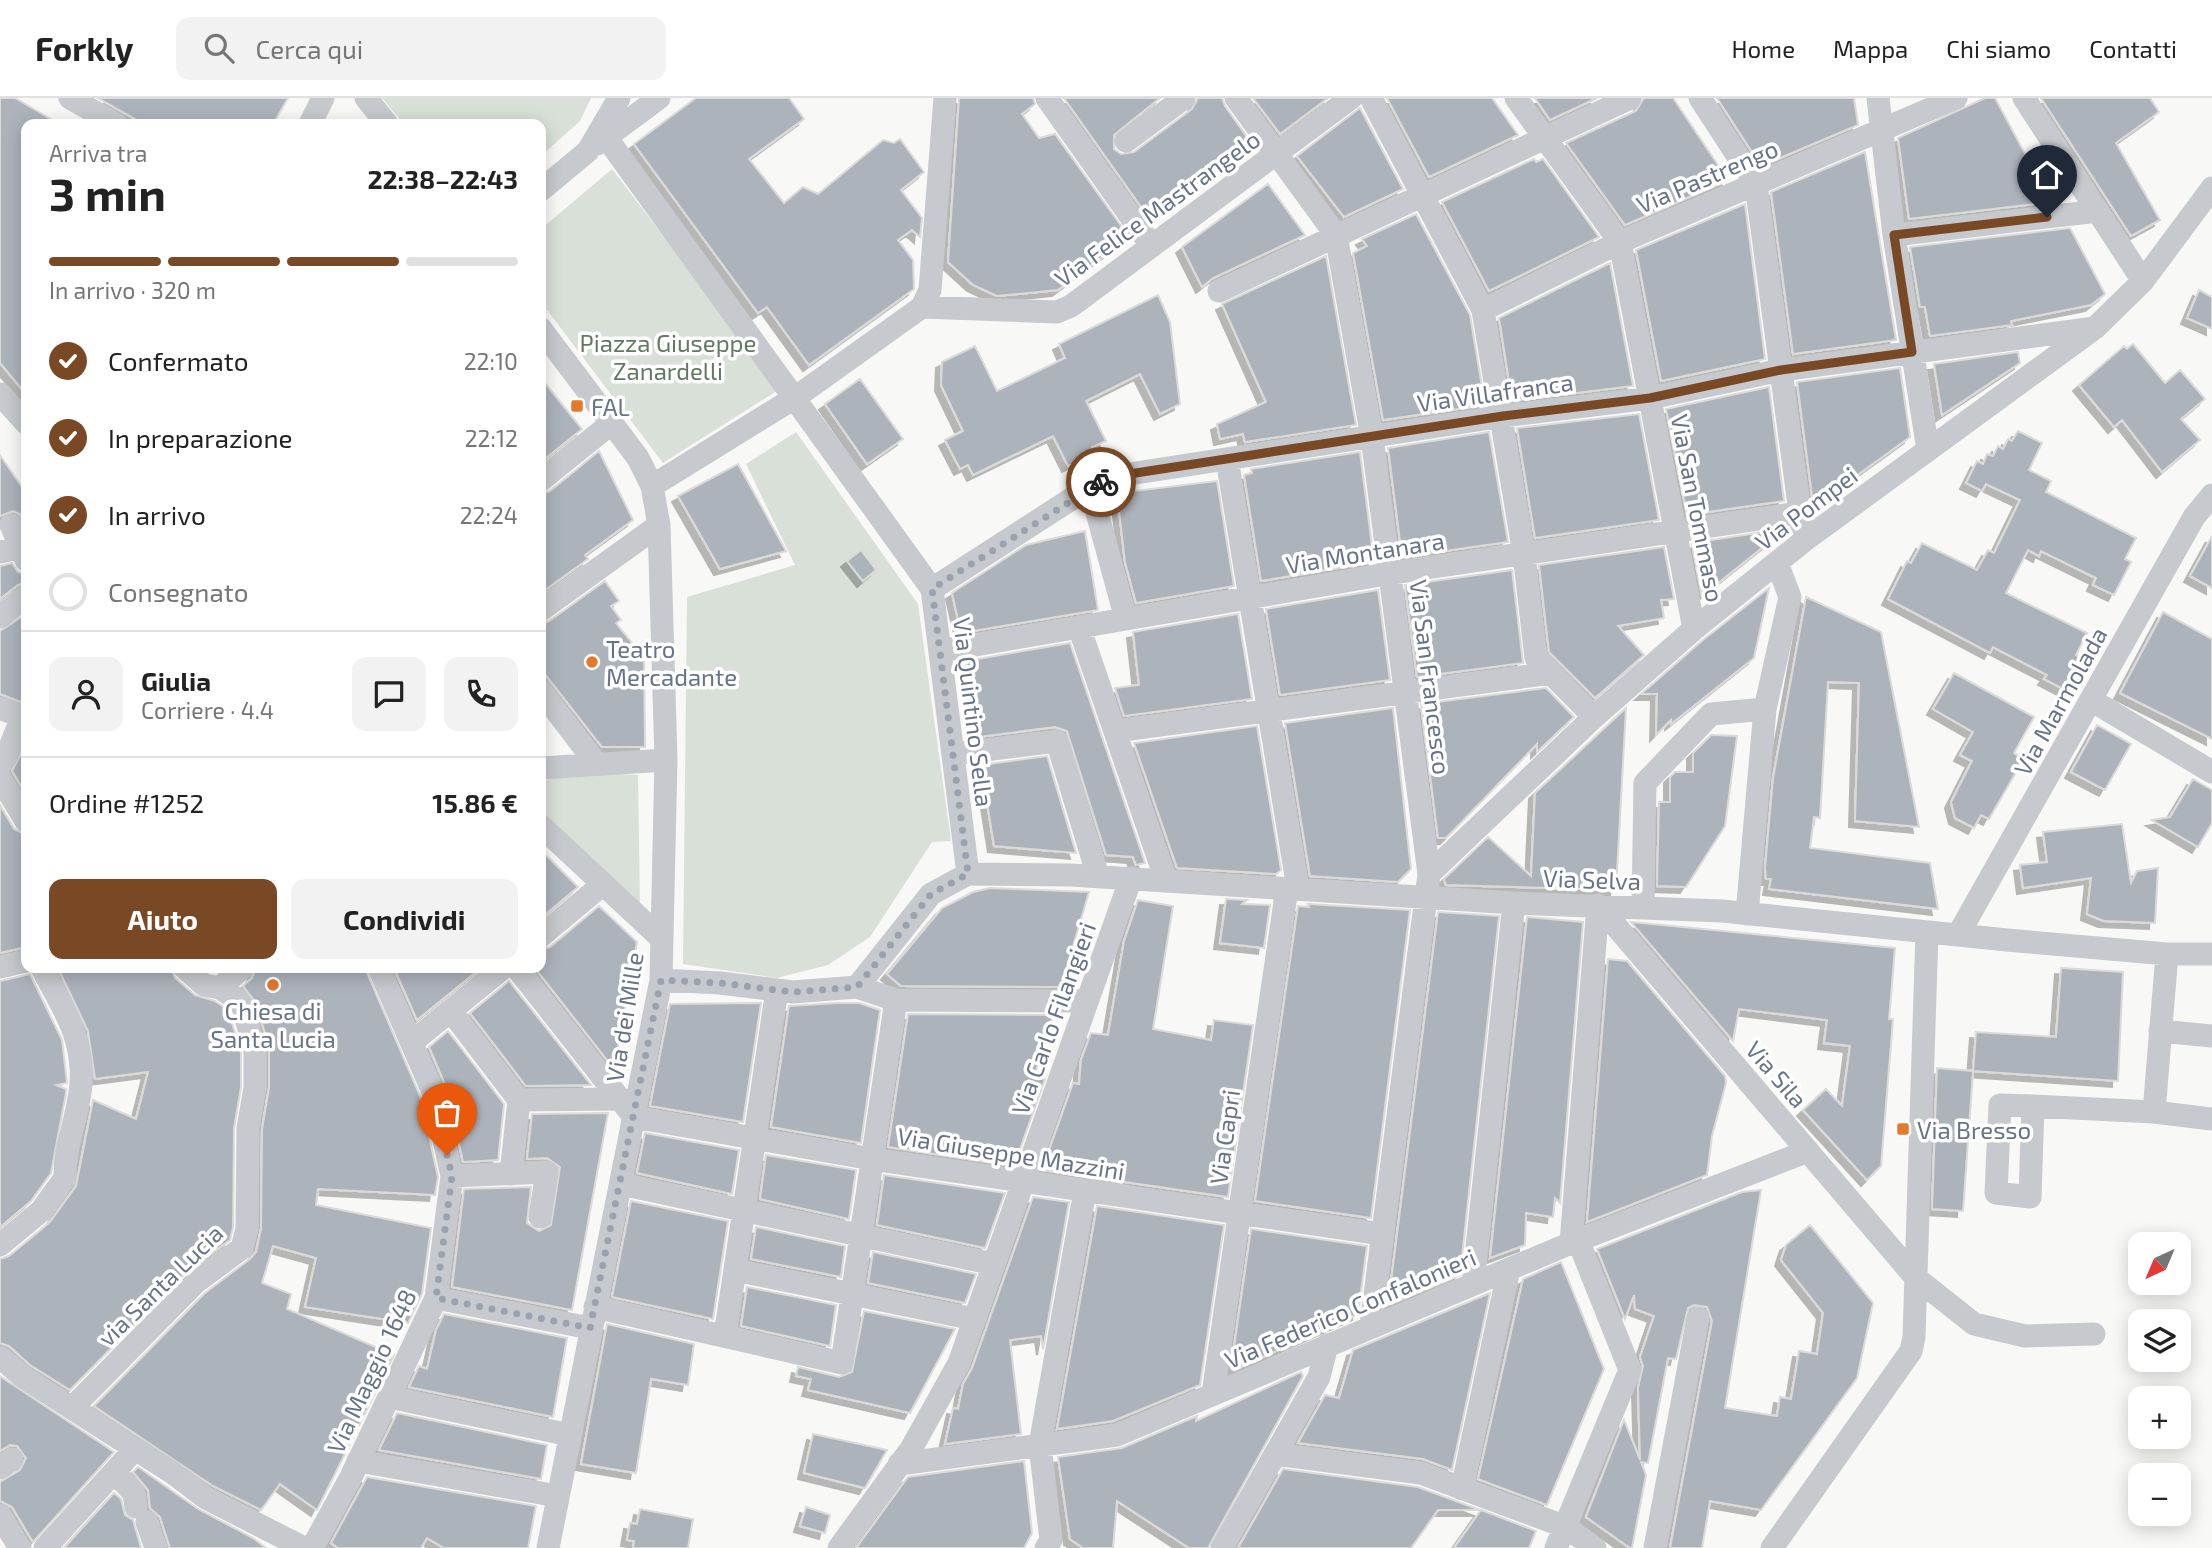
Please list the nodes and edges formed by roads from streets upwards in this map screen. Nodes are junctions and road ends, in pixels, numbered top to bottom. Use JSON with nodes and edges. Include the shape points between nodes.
{"nodes":[{"id":1,"x":70,"y":98,"type":"edge"},
{"id":2,"x":323,"y":98,"type":"edge"},
{"id":3,"x":366,"y":98,"type":"edge"},
{"id":4,"x":619,"y":98,"type":"edge"},
{"id":5,"x":659,"y":98,"type":"edge"},
{"id":6,"x":945,"y":98,"type":"edge"},
{"id":7,"x":1047,"y":98,"type":"edge"},
{"id":8,"x":1184,"y":98,"type":"edge"},
{"id":9,"x":1236,"y":98,"type":"edge"},
{"id":10,"x":1351,"y":98,"type":"edge"},
{"id":11,"x":1371,"y":98,"type":"edge"},
{"id":12,"x":1516,"y":98,"type":"edge"},
{"id":13,"x":1630,"y":98,"type":"edge"},
{"id":14,"x":1700,"y":98,"type":"edge"},
{"id":15,"x":1878,"y":98,"type":"edge"},
{"id":16,"x":1955,"y":98,"type":"edge"},
{"id":17,"x":2024,"y":98,"type":"edge"},
{"id":18,"x":107,"y":119,"type":"edge"},
{"id":19,"x":312,"y":119,"type":"edge"},
{"id":20,"x":383,"y":119,"type":"edge"},
{"id":21,"x":1883,"y":128,"type":"junction"},
{"id":22,"x":1545,"y":139,"type":"junction"},
{"id":23,"x":1126,"y":141,"type":"dead end"},
{"id":24,"x":597,"y":144,"type":"junction"},
{"id":25,"x":1275,"y":153,"type":"junction"},
{"id":26,"x":1756,"y":184,"type":"junction"},
{"id":27,"x":546,"y":186,"type":"edge"},
{"id":28,"x":2212,"y":188,"type":"edge"},
{"id":29,"x":1422,"y":194,"type":"junction"},
{"id":30,"x":2098,"y":211,"type":"junction"},
{"id":31,"x":1336,"y":235,"type":"junction"},
{"id":32,"x":1894,"y":235,"type":"junction"},
{"id":33,"x":1620,"y":242,"type":"junction"},
{"id":34,"x":1151,"y":245,"type":"junction"},
{"id":35,"x":2143,"y":281,"type":"junction"},
{"id":36,"x":1219,"y":291,"type":"dead end"},
{"id":37,"x":922,"y":307,"type":"junction"},
{"id":38,"x":1483,"y":310,"type":"junction"},
{"id":39,"x":2095,"y":328,"type":"junction"},
{"id":40,"x":546,"y":340,"type":"edge"},
{"id":41,"x":1912,"y":352,"type":"junction"},
{"id":42,"x":1781,"y":370,"type":"junction"},
{"id":43,"x":0,"y":394,"type":"edge"},
{"id":44,"x":796,"y":397,"type":"junction"},
{"id":45,"x":1650,"y":398,"type":"junction"},
{"id":46,"x":1503,"y":416,"type":"junction"},
{"id":47,"x":21,"y":417,"type":"edge"},
{"id":48,"x":613,"y":422,"type":"junction"},
{"id":49,"x":1372,"y":437,"type":"junction"},
{"id":50,"x":1927,"y":450,"type":"junction"},
{"id":51,"x":1227,"y":459,"type":"junction"},
{"id":52,"x":546,"y":476,"type":"edge"},
{"id":53,"x":652,"y":486,"type":"junction"},
{"id":54,"x":1090,"y":487,"type":"junction"},
{"id":55,"x":2212,"y":495,"type":"edge"},
{"id":56,"x":1800,"y":513,"type":"junction"},
{"id":57,"x":11,"y":525,"type":"dead end"},
{"id":58,"x":659,"y":525,"type":"junction"},
{"id":59,"x":1676,"y":532,"type":"junction"},
{"id":60,"x":1805,"y":540,"type":"junction"},
{"id":61,"x":16,"y":553,"type":"edge"},
{"id":62,"x":1524,"y":554,"type":"junction"},
{"id":63,"x":1777,"y":563,"type":"junction"},
{"id":64,"x":1392,"y":573,"type":"junction"},
{"id":65,"x":932,"y":589,"type":"junction"},
{"id":66,"x":1250,"y":598,"type":"junction"},
{"id":67,"x":21,"y":600,"type":"edge"},
{"id":68,"x":546,"y":606,"type":"edge"},
{"id":69,"x":0,"y":617,"type":"edge"},
{"id":70,"x":1126,"y":619,"type":"junction"},
{"id":71,"x":1079,"y":627,"type":"junction"},
{"id":72,"x":1694,"y":629,"type":"junction"},
{"id":73,"x":940,"y":651,"type":"junction"},
{"id":74,"x":1551,"y":673,"type":"junction"},
{"id":75,"x":1408,"y":692,"type":"junction"},
{"id":76,"x":546,"y":698,"type":"edge"},
{"id":77,"x":2091,"y":700,"type":"junction"},
{"id":78,"x":0,"y":708,"type":"edge"},
{"id":79,"x":1765,"y":709,"type":"junction"},
{"id":80,"x":1268,"y":710,"type":"junction"},
{"id":81,"x":21,"y":713,"type":"edge"},
{"id":82,"x":1594,"y":718,"type":"junction"},
{"id":83,"x":21,"y":721,"type":"edge"},
{"id":84,"x":1115,"y":731,"type":"junction"},
{"id":85,"x":953,"y":754,"type":"junction"},
{"id":86,"x":666,"y":760,"type":"junction"},
{"id":87,"x":596,"y":763,"type":"junction"},
{"id":88,"x":0,"y":764,"type":"edge"},
{"id":89,"x":546,"y":768,"type":"edge"},
{"id":90,"x":2212,"y":772,"type":"edge"},
{"id":91,"x":0,"y":778,"type":"edge"},
{"id":92,"x":21,"y":813,"type":"edge"},
{"id":93,"x":546,"y":831,"type":"edge"},
{"id":94,"x":968,"y":874,"type":"junction"},
{"id":95,"x":1098,"y":876,"type":"junction"},
{"id":96,"x":1130,"y":878,"type":"junction"},
{"id":97,"x":1166,"y":880,"type":"junction"},
{"id":98,"x":602,"y":885,"type":"junction"},
{"id":99,"x":1427,"y":885,"type":"junction"},
{"id":100,"x":1292,"y":888,"type":"junction"},
{"id":101,"x":1514,"y":903,"type":"junction"},
{"id":102,"x":1598,"y":905,"type":"junction"},
{"id":103,"x":1643,"y":907,"type":"junction"},
{"id":104,"x":1747,"y":914,"type":"junction"},
{"id":105,"x":546,"y":932,"type":"edge"},
{"id":106,"x":1927,"y":932,"type":"junction"},
{"id":107,"x":1958,"y":936,"type":"junction"},
{"id":108,"x":662,"y":939,"type":"junction"},
{"id":109,"x":2167,"y":954,"type":"junction"},
{"id":110,"x":2212,"y":954,"type":"edge"},
{"id":111,"x":21,"y":962,"type":"edge"},
{"id":112,"x":0,"y":967,"type":"edge"},
{"id":113,"x":45,"y":973,"type":"edge"},
{"id":114,"x":190,"y":973,"type":"edge"},
{"id":115,"x":236,"y":973,"type":"edge"},
{"id":116,"x":381,"y":973,"type":"edge"},
{"id":117,"x":497,"y":973,"type":"edge"},
{"id":118,"x":521,"y":973,"type":"edge"},
{"id":119,"x":661,"y":980,"type":"junction"},
{"id":120,"x":857,"y":987,"type":"junction"},
{"id":121,"x":220,"y":988,"type":"junction"},
{"id":122,"x":777,"y":990,"type":"junction"},
{"id":123,"x":896,"y":1000,"type":"junction"},
{"id":124,"x":1087,"y":1001,"type":"junction"},
{"id":125,"x":451,"y":1012,"type":"junction"},
{"id":126,"x":2160,"y":1031,"type":"junction"},
{"id":127,"x":2212,"y":1035,"type":"edge"},
{"id":128,"x":412,"y":1042,"type":"junction"},
{"id":129,"x":519,"y":1100,"type":"junction"},
{"id":130,"x":2034,"y":1106,"type":"dead end"},
{"id":131,"x":628,"y":1108,"type":"junction"},
{"id":132,"x":2154,"y":1112,"type":"junction"},
{"id":133,"x":2212,"y":1119,"type":"edge"},
{"id":134,"x":755,"y":1137,"type":"junction"},
{"id":135,"x":1808,"y":1151,"type":"junction"},
{"id":136,"x":872,"y":1159,"type":"junction"},
{"id":137,"x":511,"y":1174,"type":"junction"},
{"id":138,"x":452,"y":1176,"type":"junction"},
{"id":139,"x":1023,"y":1182,"type":"junction"},
{"id":140,"x":621,"y":1184,"type":"junction"},
{"id":141,"x":1085,"y":1191,"type":"junction"},
{"id":142,"x":744,"y":1211,"type":"junction"},
{"id":143,"x":1240,"y":1213,"type":"junction"},
{"id":144,"x":540,"y":1217,"type":"dead end"},
{"id":145,"x":1382,"y":1234,"type":"junction"},
{"id":146,"x":861,"y":1235,"type":"junction"},
{"id":147,"x":1575,"y":1241,"type":"junction"},
{"id":148,"x":0,"y":1245,"type":"edge"},
{"id":149,"x":994,"y":1264,"type":"junction"},
{"id":150,"x":1509,"y":1269,"type":"junction"},
{"id":151,"x":735,"y":1270,"type":"junction"},
{"id":152,"x":1916,"y":1278,"type":"junction"},
{"id":153,"x":1474,"y":1284,"type":"junction"},
{"id":154,"x":852,"y":1295,"type":"junction"},
{"id":155,"x":436,"y":1298,"type":"junction"},
{"id":156,"x":593,"y":1317,"type":"junction"},
{"id":157,"x":1698,"y":1318,"type":"dead end"},
{"id":158,"x":974,"y":1319,"type":"junction"},
{"id":159,"x":1371,"y":1326,"type":"junction"},
{"id":160,"x":2094,"y":1334,"type":"dead end"},
{"id":161,"x":725,"y":1336,"type":"junction"},
{"id":162,"x":1327,"y":1345,"type":"junction"},
{"id":163,"x":0,"y":1357,"type":"edge"},
{"id":164,"x":1213,"y":1394,"type":"junction"},
{"id":165,"x":389,"y":1397,"type":"junction"},
{"id":166,"x":72,"y":1408,"type":"junction"},
{"id":167,"x":570,"y":1435,"type":"junction"},
{"id":168,"x":1040,"y":1445,"type":"junction"},
{"id":169,"x":135,"y":1450,"type":"junction"},
{"id":170,"x":1275,"y":1454,"type":"junction"},
{"id":171,"x":358,"y":1461,"type":"junction"},
{"id":172,"x":900,"y":1464,"type":"junction"},
{"id":173,"x":115,"y":1473,"type":"junction"},
{"id":174,"x":1462,"y":1489,"type":"junction"},
{"id":175,"x":558,"y":1496,"type":"junction"},
{"id":176,"x":0,"y":1515,"type":"edge"},
{"id":177,"x":1566,"y":1527,"type":"junction"},
{"id":178,"x":1053,"y":1545,"type":"edge"},
{"id":179,"x":20,"y":1548,"type":"edge"},
{"id":180,"x":45,"y":1548,"type":"edge"},
{"id":181,"x":156,"y":1548,"type":"edge"},
{"id":182,"x":304,"y":1548,"type":"edge"},
{"id":183,"x":312,"y":1548,"type":"edge"},
{"id":184,"x":548,"y":1548,"type":"edge"},
{"id":185,"x":839,"y":1548,"type":"edge"},
{"id":186,"x":1222,"y":1548,"type":"edge"},
{"id":187,"x":1556,"y":1548,"type":"edge"},
{"id":188,"x":1595,"y":1548,"type":"edge"},
{"id":189,"x":1655,"y":1548,"type":"edge"},
{"id":190,"x":1772,"y":1548,"type":"edge"}],
"edges":[{"from":1,"to":18,"type":"street"},
{"from":2,"to":19,"type":"street"},
{"from":3,"to":20,"type":"street"},
{"from":4,"to":24,"type":"street"},
{"from":5,"to":24,"type":"street"},
{"from":6,"to":37,"type":"street","via":[[930,290]]},
{"from":7,"to":34,"type":"street"},
{"from":8,"to":23,"type":"street"},
{"from":9,"to":25,"type":"street","name":"Via San Francesco"},
{"from":10,"to":25,"type":"street","name":"Via Felice Mastrangelo"},
{"from":11,"to":29,"type":"street"},
{"from":12,"to":22,"type":"street","name":"Via San Tommaso"},
{"from":13,"to":22,"type":"street"},
{"from":14,"to":26,"type":"street"},
{"from":15,"to":21,"type":"street"},
{"from":16,"to":21,"type":"street","name":"Via Pastrengo"},
{"from":17,"to":30,"type":"street"},
{"from":21,"to":26,"type":"street","name":"Via Pastrengo"},
{"from":21,"to":32,"type":"street"},
{"from":22,"to":29,"type":"street"},
{"from":22,"to":33,"type":"street","name":"Via San Tommaso"},
{"from":24,"to":27,"type":"street"},
{"from":24,"to":44,"type":"street"},
{"from":25,"to":31,"type":"street","name":"Via San Francesco"},
{"from":25,"to":34,"type":"street","name":"Via Felice Mastrangelo"},
{"from":26,"to":33,"type":"street","name":"Via Pastrengo"},
{"from":26,"to":42,"type":"street"},
{"from":28,"to":35,"type":"street","name":"Via Pompei"},
{"from":29,"to":31,"type":"street"},
{"from":29,"to":38,"type":"street"},
{"from":30,"to":32,"type":"street"},
{"from":30,"to":35,"type":"street"},
{"from":31,"to":36,"type":"street"},
{"from":31,"to":49,"type":"street","name":"Via San Francesco"},
{"from":32,"to":41,"type":"street"},
{"from":33,"to":38,"type":"street","name":"Via Pastrengo"},
{"from":33,"to":45,"type":"street","name":"Via San Tommaso"},
{"from":34,"to":37,"type":"street","name":"Via Felice Mastrangelo","via":[[1058,312]]},
{"from":35,"to":39,"type":"street","name":"Via Pompei"},
{"from":37,"to":44,"type":"street"},
{"from":38,"to":46,"type":"street"},
{"from":39,"to":41,"type":"street","name":"Via Villafranca"},
{"from":39,"to":50,"type":"street","name":"Via Pompei"},
{"from":40,"to":48,"type":"street"},
{"from":41,"to":42,"type":"street","name":"Via Villafranca"},
{"from":41,"to":50,"type":"street"},
{"from":42,"to":45,"type":"street","name":"Via Villafranca"},
{"from":42,"to":56,"type":"street"},
{"from":43,"to":47,"type":"street"},
{"from":44,"to":53,"type":"street"},
{"from":44,"to":65,"type":"street","name":"Via Quintino Sella"},
{"from":45,"to":46,"type":"street","name":"Via Villafranca"},
{"from":45,"to":59,"type":"street","name":"Via San Tommaso"},
{"from":46,"to":49,"type":"street","name":"Via Villafranca"},
{"from":46,"to":62,"type":"street"},
{"from":48,"to":52,"type":"street"},
{"from":48,"to":53,"type":"street"},
{"from":49,"to":51,"type":"street","name":"Via Villafranca"},
{"from":49,"to":64,"type":"street","name":"Via San Francesco"},
{"from":50,"to":60,"type":"street","name":"Via Pompei"},
{"from":51,"to":54,"type":"street","name":"Via Villafranca","via":[[1110,477]]},
{"from":51,"to":66,"type":"street","name":"Via Capri"},
{"from":53,"to":58,"type":"street","name":"Via dei Mille"},
{"from":54,"to":65,"type":"street","name":"Via Villafranca"},
{"from":54,"to":70,"type":"street"},
{"from":55,"to":77,"type":"street","name":"Via Marmolada","via":[[2194,517]]},
{"from":56,"to":59,"type":"street","name":"Via Montanara"},
{"from":56,"to":60,"type":"street"},
{"from":57,"to":61,"type":"street"},
{"from":58,"to":68,"type":"street"},
{"from":58,"to":86,"type":"street","name":"Via dei Mille"},
{"from":59,"to":62,"type":"street","name":"Via Montanara"},
{"from":59,"to":72,"type":"street","name":"Via San Tommaso"},
{"from":60,"to":63,"type":"street","name":"Via Pompei"},
{"from":62,"to":64,"type":"street","name":"Via Montanara"},
{"from":62,"to":74,"type":"street","via":[[1536,658]]},
{"from":63,"to":72,"type":"street","name":"Via Pompei"},
{"from":63,"to":79,"type":"street","via":[[1790,597]]},
{"from":64,"to":66,"type":"street","name":"Via Montanara"},
{"from":64,"to":75,"type":"street","name":"Via San Francesco"},
{"from":65,"to":73,"type":"street","name":"Via Quintino Sella"},
{"from":66,"to":70,"type":"street","name":"Via Montanara"},
{"from":66,"to":80,"type":"street","name":"Via Capri"},
{"from":67,"to":69,"type":"street"},
{"from":70,"to":71,"type":"street","name":"Via Montanara"},
{"from":71,"to":73,"type":"street","name":"Via Montanara"},
{"from":71,"to":84,"type":"street"},
{"from":72,"to":82,"type":"street","name":"Via Pompei"},
{"from":73,"to":85,"type":"street","name":"Via Quintino Sella"},
{"from":74,"to":75,"type":"street"},
{"from":74,"to":82,"type":"street"},
{"from":75,"to":80,"type":"street"},
{"from":75,"to":99,"type":"street","name":"Via San Francesco"},
{"from":76,"to":87,"type":"street"},
{"from":77,"to":90,"type":"street"},
{"from":77,"to":107,"type":"street","name":"Via Marmolada"},
{"from":78,"to":81,"type":"street"},
{"from":79,"to":103,"type":"street","via":[[1711,714],[1645,783]]},
{"from":79,"to":104,"type":"street"},
{"from":80,"to":84,"type":"street"},
{"from":80,"to":100,"type":"street","name":"Via Capri"},
{"from":82,"to":99,"type":"street","name":"Via Pompei"},
{"from":83,"to":88,"type":"street"},
{"from":84,"to":97,"type":"street"},
{"from":85,"to":94,"type":"street","name":"Via Quintino Sella"},
{"from":85,"to":95,"type":"street","via":[[1057,741]]},
{"from":86,"to":87,"type":"street"},
{"from":86,"to":108,"type":"street","name":"Via dei Mille"},
{"from":87,"to":89,"type":"street"},
{"from":91,"to":92,"type":"street"},
{"from":93,"to":98,"type":"street"},
{"from":94,"to":95,"type":"street","name":"Via Selva"},
{"from":94,"to":120,"type":"street","via":[[931,894]]},
{"from":95,"to":96,"type":"street","name":"Via Selva"},
{"from":96,"to":97,"type":"street","name":"Via Selva"},
{"from":96,"to":124,"type":"street","name":"Via Carlo Filangieri"},
{"from":97,"to":100,"type":"street","name":"Via Selva"},
{"from":98,"to":105,"type":"street"},
{"from":98,"to":108,"type":"street"},
{"from":99,"to":100,"type":"street","name":"Via Selva"},
{"from":99,"to":101,"type":"street","name":"Via Selva"},
{"from":99,"to":145,"type":"street","name":"Via San Francesco"},
{"from":100,"to":143,"type":"street","name":"Via Capri"},
{"from":101,"to":102,"type":"street","name":"Via Selva"},
{"from":101,"to":153,"type":"street"},
{"from":102,"to":103,"type":"street","name":"Via Selva"},
{"from":102,"to":135,"type":"street","name":"Via Sila"},
{"from":102,"to":147,"type":"street"},
{"from":103,"to":104,"type":"street","name":"Via Selva"},
{"from":104,"to":106,"type":"street","name":"Via Selva"},
{"from":106,"to":107,"type":"street","name":"Via Selva"},
{"from":106,"to":152,"type":"street"},
{"from":107,"to":109,"type":"street","name":"Via Selva"},
{"from":108,"to":119,"type":"street","name":"Via dei Mille"},
{"from":109,"to":110,"type":"street","name":"Via Selva"},
{"from":109,"to":126,"type":"street"},
{"from":111,"to":112,"type":"street"},
{"from":113,"to":148,"type":"street","via":[[78,1035],[81,1083],[64,1159],[65,1178],[41,1211]]},
{"from":114,"to":121,"type":"street","name":"via Santa Lucia","via":[[204,985]]},
{"from":115,"to":121,"type":"street"},
{"from":116,"to":128,"type":"street","name":"Via Maggio 1648"},
{"from":117,"to":125,"type":"street"},
{"from":118,"to":131,"type":"street"},
{"from":119,"to":122,"type":"street"},
{"from":119,"to":131,"type":"street","name":"Via dei Mille"},
{"from":120,"to":122,"type":"street"},
{"from":120,"to":123,"type":"street"},
{"from":121,"to":166,"type":"street","name":"via Santa Lucia","via":[[243,1007],[257,1066],[248,1128],[247,1230],[242,1248],[196,1282]]},
{"from":122,"to":134,"type":"street"},
{"from":123,"to":124,"type":"street"},
{"from":123,"to":136,"type":"street"},
{"from":124,"to":139,"type":"street","name":"Via Carlo Filangieri"},
{"from":125,"to":128,"type":"street"},
{"from":125,"to":129,"type":"street"},
{"from":126,"to":127,"type":"street"},
{"from":126,"to":132,"type":"street"},
{"from":128,"to":138,"type":"street","name":"Via Maggio 1648","via":[[433,1092]]},
{"from":129,"to":131,"type":"street","name":"Via Giuseppe Mazzini"},
{"from":129,"to":137,"type":"street"},
{"from":130,"to":132,"type":"street"},
{"from":131,"to":134,"type":"street","name":"Via Giuseppe Mazzini"},
{"from":131,"to":140,"type":"street","name":"Via dei Mille"},
{"from":132,"to":133,"type":"street"},
{"from":134,"to":136,"type":"street","name":"Via Giuseppe Mazzini"},
{"from":134,"to":142,"type":"street"},
{"from":135,"to":147,"type":"street","name":"Via Federico Confalonieri"},
{"from":135,"to":152,"type":"street","name":"Via Sila"},
{"from":136,"to":139,"type":"street","name":"Via Giuseppe Mazzini"},
{"from":136,"to":146,"type":"street"},
{"from":137,"to":138,"type":"street"},
{"from":137,"to":144,"type":"street","via":[[547,1172]]},
{"from":138,"to":155,"type":"street","name":"Via Maggio 1648"},
{"from":139,"to":141,"type":"street","name":"Via Giuseppe Mazzini"},
{"from":139,"to":149,"type":"street","name":"Via Carlo Filangieri"},
{"from":140,"to":142,"type":"street"},
{"from":140,"to":156,"type":"street","name":"Via dei Mille"},
{"from":141,"to":143,"type":"street","name":"Via Giuseppe Mazzini"},
{"from":141,"to":168,"type":"street"},
{"from":142,"to":146,"type":"street"},
{"from":142,"to":151,"type":"street"},
{"from":143,"to":145,"type":"street","name":"Via Giuseppe Mazzini"},
{"from":143,"to":164,"type":"street","name":"Via Capri"},
{"from":145,"to":159,"type":"street","name":"Via San Francesco"},
{"from":146,"to":149,"type":"street"},
{"from":146,"to":154,"type":"street"},
{"from":147,"to":150,"type":"street","name":"Via Federico Confalonieri"},
{"from":147,"to":177,"type":"street","via":[[1630,1370]]},
{"from":149,"to":158,"type":"street","name":"Via Carlo Filangieri"},
{"from":150,"to":153,"type":"street","name":"Via Federico Confalonieri"},
{"from":150,"to":174,"type":"street"},
{"from":151,"to":154,"type":"street"},
{"from":151,"to":161,"type":"street"},
{"from":152,"to":160,"type":"street","name":"Via Sila","via":[[1974,1324],[2025,1336]]},
{"from":152,"to":190,"type":"street","via":[[1914,1337],[1905,1363]]},
{"from":153,"to":159,"type":"street","name":"Via Federico Confalonieri"},
{"from":154,"to":158,"type":"street"},
{"from":154,"to":161,"type":"street","via":[[842,1363]]},
{"from":155,"to":156,"type":"street"},
{"from":155,"to":165,"type":"street","name":"Via Maggio 1648"},
{"from":156,"to":161,"type":"street"},
{"from":156,"to":167,"type":"street","name":"Via dei Mille"},
{"from":157,"to":189,"type":"street"},
{"from":158,"to":172,"type":"street","name":"Via Carlo Filangieri","via":[[959,1363]]},
{"from":159,"to":162,"type":"street","name":"Via Federico Confalonieri"},
{"from":162,"to":164,"type":"street","name":"Via Federico Confalonieri"},
{"from":162,"to":170,"type":"street","via":[[1319,1377]]},
{"from":163,"to":166,"type":"street"},
{"from":164,"to":168,"type":"street","name":"Via Federico Confalonieri","via":[[1117,1435]]},
{"from":165,"to":167,"type":"street"},
{"from":165,"to":171,"type":"street","name":"Via Maggio 1648"},
{"from":166,"to":169,"type":"street"},
{"from":167,"to":175,"type":"street","name":"Via dei Mille"},
{"from":168,"to":172,"type":"street","name":"Via Federico Confalonieri"},
{"from":168,"to":178,"type":"street"},
{"from":169,"to":173,"type":"street"},
{"from":169,"to":182,"type":"street","via":[[206,1498]]},
{"from":170,"to":174,"type":"street","via":[[1421,1474]]},
{"from":170,"to":186,"type":"street"},
{"from":171,"to":175,"type":"street"},
{"from":171,"to":183,"type":"street","name":"Via Maggio 1648"},
{"from":172,"to":185,"type":"street","name":"Via Carlo Filangieri"},
{"from":173,"to":180,"type":"street"},
{"from":173,"to":181,"type":"street","via":[[134,1493]]},
{"from":174,"to":177,"type":"street"},
{"from":175,"to":184,"type":"street","name":"Via dei Mille"},
{"from":176,"to":179,"type":"street"},
{"from":177,"to":187,"type":"street"},
{"from":177,"to":188,"type":"street"}]}
